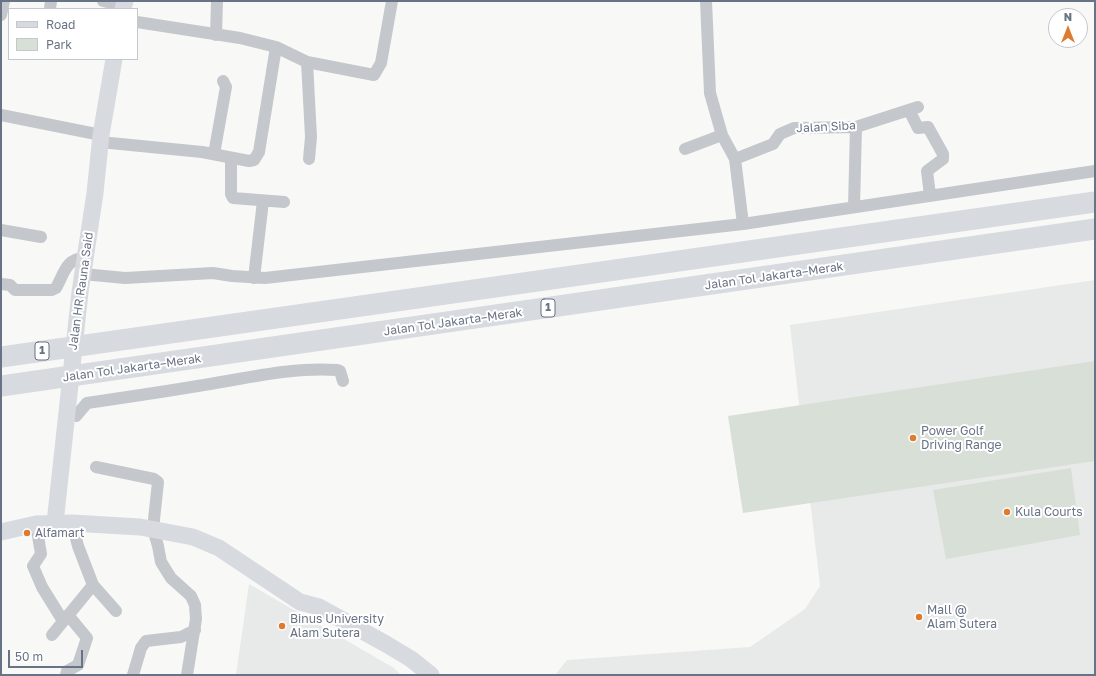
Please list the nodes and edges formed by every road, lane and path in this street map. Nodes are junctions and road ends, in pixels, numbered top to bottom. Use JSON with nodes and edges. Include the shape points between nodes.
{"nodes":[{"id":1,"x":4,"y":1,"type":"edge"},
{"id":2,"x":103,"y":1,"type":"edge"},
{"id":3,"x":217,"y":1,"type":"edge"},
{"id":4,"x":392,"y":1,"type":"edge"},
{"id":5,"x":706,"y":1,"type":"edge"},
{"id":6,"x":124,"y":5,"type":"edge"},
{"id":7,"x":1,"y":15,"type":"edge"},
{"id":8,"x":138,"y":22,"type":"edge"},
{"id":9,"x":216,"y":35,"type":"junction"},
{"id":10,"x":276,"y":47,"type":"junction"},
{"id":11,"x":114,"y":60,"type":"edge"},
{"id":12,"x":307,"y":62,"type":"junction"},
{"id":13,"x":223,"y":81,"type":"dead end"},
{"id":14,"x":1,"y":115,"type":"edge"},
{"id":15,"x":856,"y":127,"type":"junction"},
{"id":16,"x":722,"y":135,"type":"junction"},
{"id":17,"x":101,"y":138,"type":"junction"},
{"id":18,"x":685,"y":149,"type":"dead end"},
{"id":19,"x":214,"y":154,"type":"junction"},
{"id":20,"x":231,"y":158,"type":"junction"},
{"id":21,"x":309,"y":159,"type":"dead end"},
{"id":22,"x":735,"y":159,"type":"junction"},
{"id":23,"x":1095,"y":171,"type":"edge"},
{"id":24,"x":930,"y":195,"type":"junction"},
{"id":25,"x":263,"y":201,"type":"junction"},
{"id":26,"x":284,"y":202,"type":"dead end"},
{"id":27,"x":1095,"y":202,"type":"edge"},
{"id":28,"x":854,"y":207,"type":"junction"},
{"id":29,"x":743,"y":224,"type":"junction"},
{"id":30,"x":1095,"y":229,"type":"edge"},
{"id":31,"x":1,"y":230,"type":"edge"},
{"id":32,"x":41,"y":237,"type":"dead end"},
{"id":33,"x":84,"y":266,"type":"junction"},
{"id":34,"x":254,"y":278,"type":"junction"},
{"id":35,"x":1,"y":284,"type":"edge"},
{"id":36,"x":1,"y":357,"type":"edge"},
{"id":37,"x":343,"y":381,"type":"dead end"},
{"id":38,"x":1,"y":386,"type":"edge"},
{"id":39,"x":76,"y":416,"type":"dead end"},
{"id":40,"x":96,"y":467,"type":"dead end"},
{"id":41,"x":64,"y":523,"type":"junction"},
{"id":42,"x":36,"y":524,"type":"junction"},
{"id":43,"x":153,"y":529,"type":"junction"},
{"id":44,"x":1,"y":532,"type":"edge"},
{"id":45,"x":92,"y":585,"type":"junction"},
{"id":46,"x":116,"y":611,"type":"dead end"},
{"id":47,"x":66,"y":618,"type":"junction"},
{"id":48,"x":195,"y":630,"type":"junction"},
{"id":49,"x":52,"y":635,"type":"dead end"},
{"id":50,"x":66,"y":675,"type":"edge"},
{"id":51,"x":133,"y":675,"type":"edge"},
{"id":52,"x":187,"y":675,"type":"edge"},
{"id":53,"x":431,"y":675,"type":"edge"}],
"edges":[{"from":1,"to":7,"type":"street"},
{"from":2,"to":6,"type":"street"},
{"from":3,"to":9,"type":"street"},
{"from":4,"to":12,"type":"street","via":[[381,63],[374,75]]},
{"from":5,"to":16,"type":"street","via":[[710,93]]},
{"from":8,"to":9,"type":"street"},
{"from":9,"to":10,"type":"street"},
{"from":10,"to":12,"type":"street"},
{"from":10,"to":20,"type":"street","via":[[257,158],[249,161]]},
{"from":11,"to":17,"type":"main road","name":"Jalan HR Rauna Said"},
{"from":12,"to":21,"type":"street","via":[[311,130]]},
{"from":13,"to":19,"type":"street","via":[[226,87]]},
{"from":14,"to":17,"type":"street"},
{"from":15,"to":22,"type":"street","name":"Jalan Siba","via":[[794,128],[780,134],[773,144]]},
{"from":15,"to":24,"type":"street","name":"Jalan Siba","via":[[914,108],[918,128],[928,127],[943,154],[943,158],[926,171]]},
{"from":15,"to":28,"type":"street"},
{"from":16,"to":18,"type":"street"},
{"from":16,"to":22,"type":"street"},
{"from":17,"to":19,"type":"street"},
{"from":17,"to":33,"type":"main road","name":"Jalan HR Rauna Said"},
{"from":19,"to":20,"type":"street"},
{"from":20,"to":25,"type":"street","via":[[232,196],[237,199]]},
{"from":22,"to":29,"type":"street"},
{"from":23,"to":24,"type":"street"},
{"from":24,"to":28,"type":"street"},
{"from":25,"to":26,"type":"street"},
{"from":25,"to":34,"type":"street"},
{"from":27,"to":36,"type":"highway","number":"1"},
{"from":28,"to":29,"type":"street"},
{"from":29,"to":34,"type":"street"},
{"from":30,"to":38,"type":"highway","name":"Jalan Tol Jakarta–Merak","number":"1"},
{"from":31,"to":32,"type":"street"},
{"from":33,"to":34,"type":"street","via":[[125,278],[213,273]]},
{"from":33,"to":35,"type":"street","via":[[77,258],[70,262],[56,288],[52,290],[14,290],[10,285]]},
{"from":33,"to":41,"type":"main road","name":"Jalan HR Rauna Said","via":[[63,436]]},
{"from":37,"to":39,"type":"street","via":[[340,371],[317,368],[268,374],[87,403]]},
{"from":40,"to":43,"type":"street","via":[[158,482]]},
{"from":41,"to":42,"type":"main road"},
{"from":41,"to":43,"type":"main road"},
{"from":41,"to":45,"type":"street","via":[[78,546]]},
{"from":42,"to":44,"type":"main road"},
{"from":42,"to":47,"type":"street","via":[[42,554],[34,566],[42,587]]},
{"from":43,"to":48,"type":"street","via":[[165,570],[187,590],[193,600],[196,612]]},
{"from":43,"to":53,"type":"main road","via":[[193,537],[218,548],[300,602],[319,607],[386,644]]},
{"from":45,"to":46,"type":"street"},
{"from":45,"to":47,"type":"street"},
{"from":47,"to":49,"type":"street"},
{"from":47,"to":50,"type":"street","via":[[87,638],[78,665],[67,671]]},
{"from":48,"to":51,"type":"street","via":[[181,637],[146,641],[141,648]]},
{"from":48,"to":52,"type":"street"}]}
